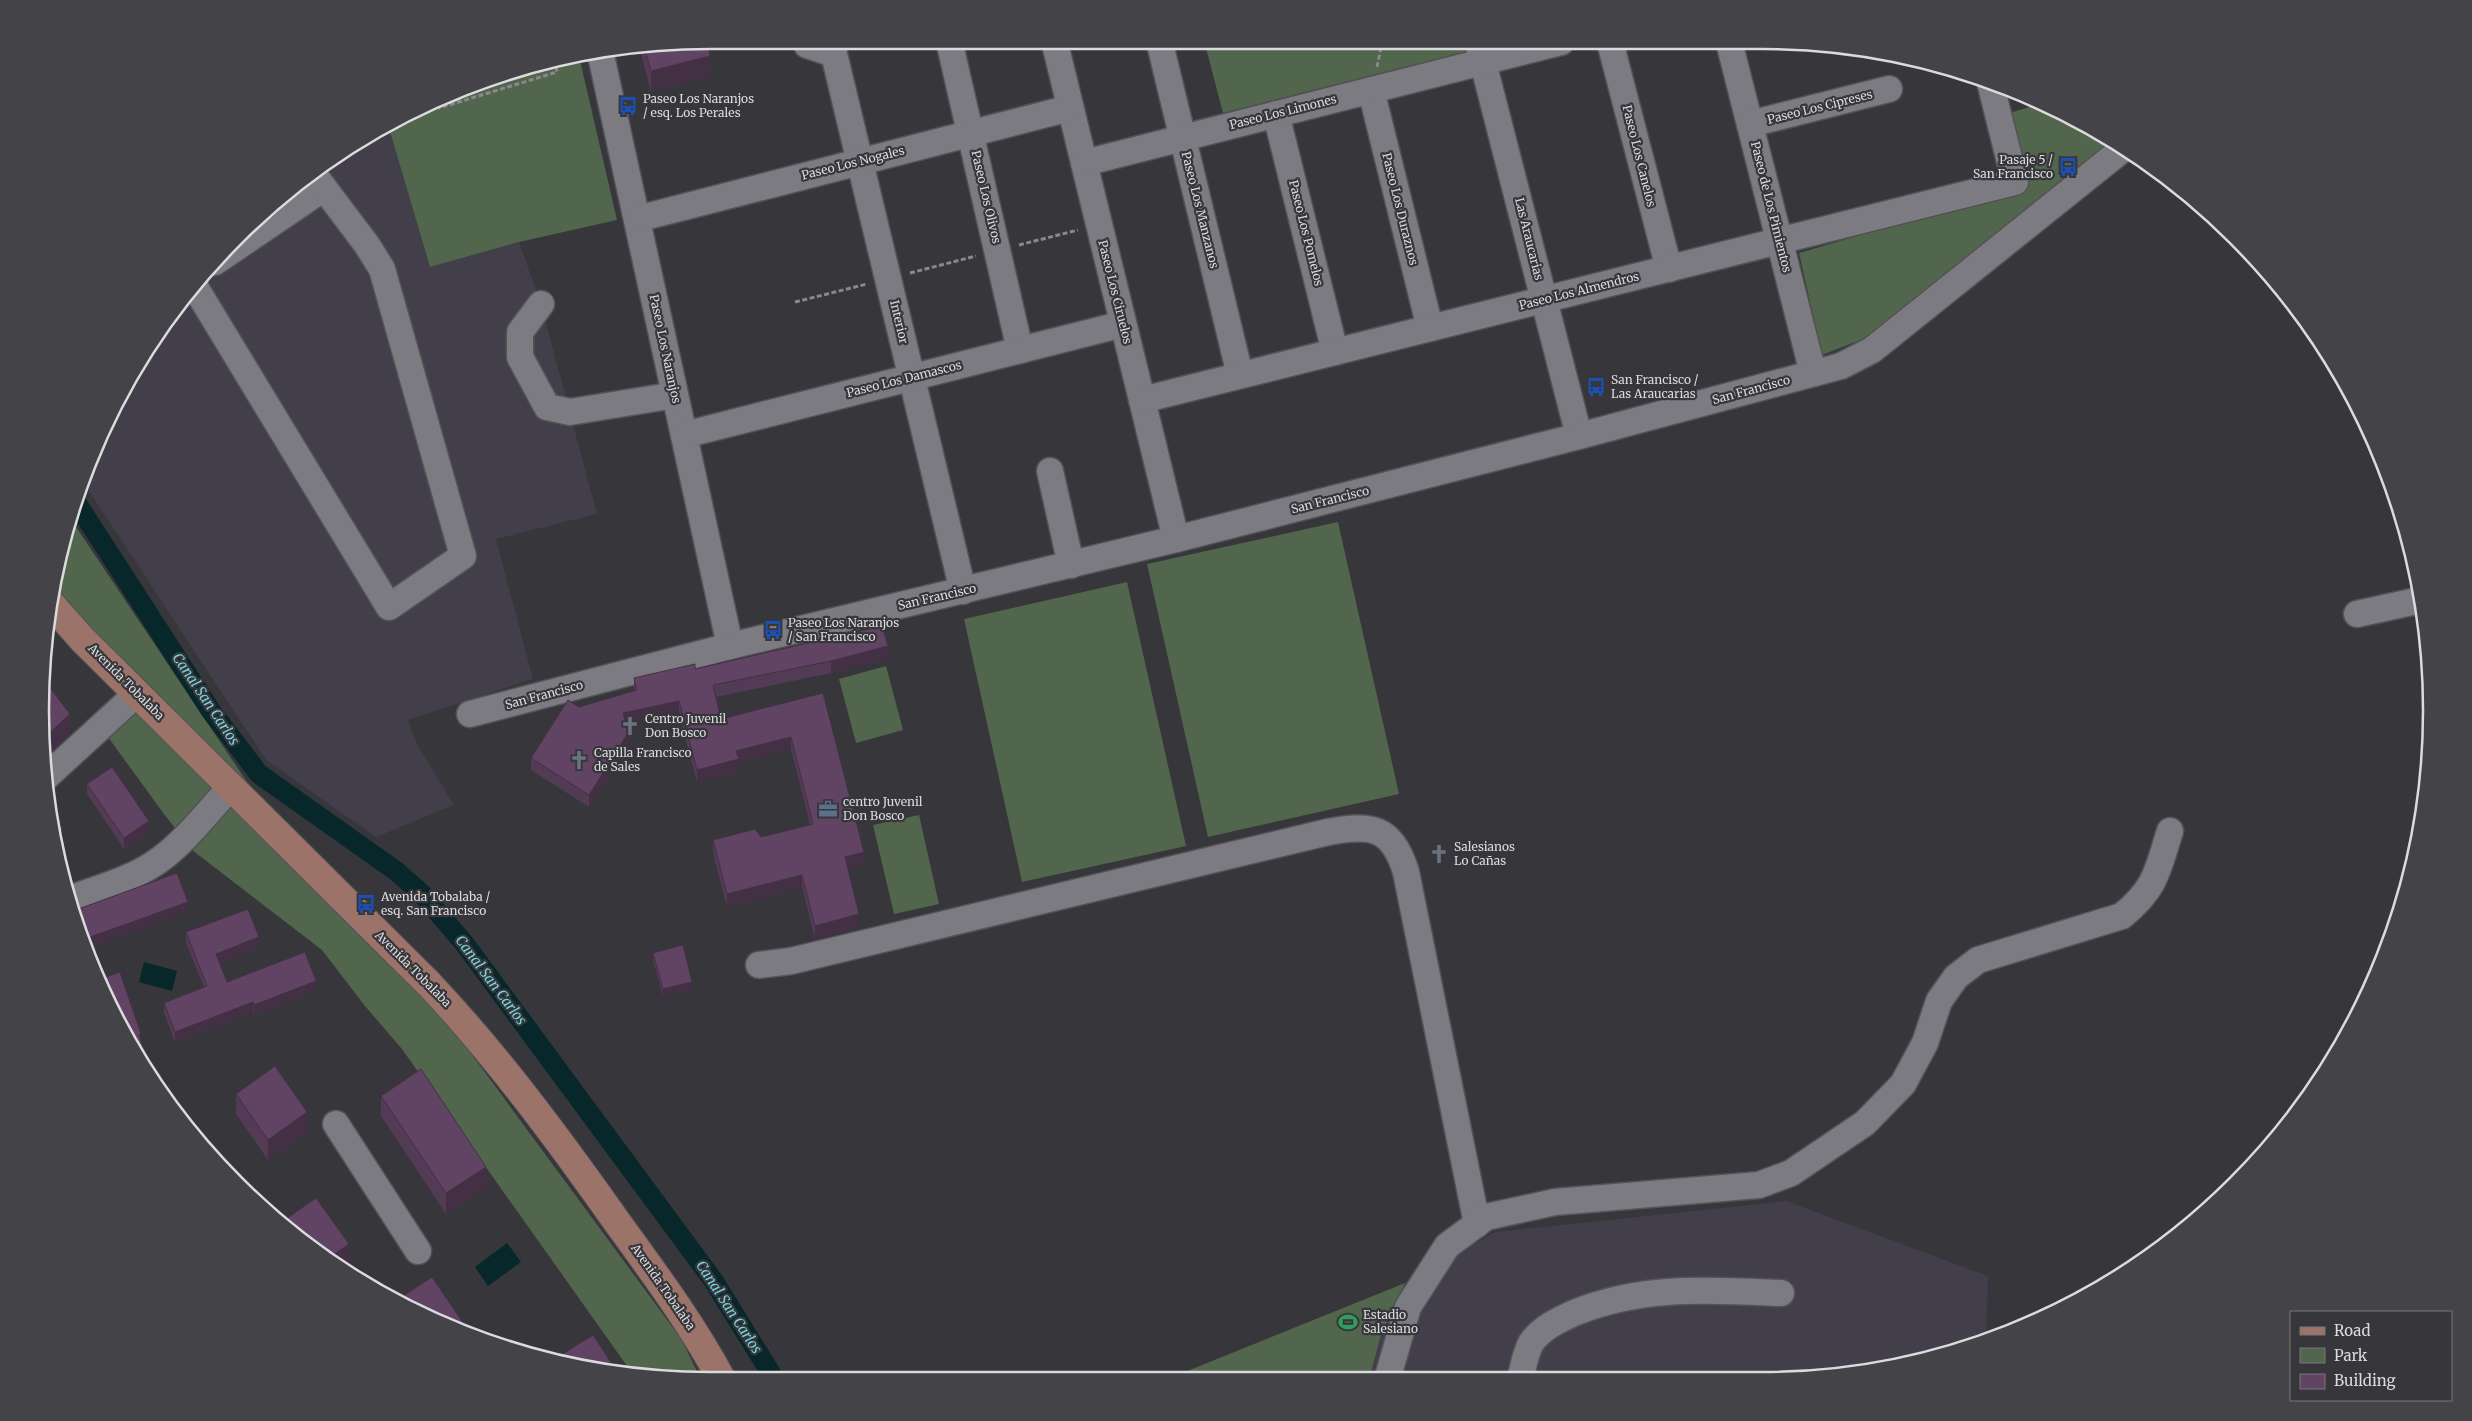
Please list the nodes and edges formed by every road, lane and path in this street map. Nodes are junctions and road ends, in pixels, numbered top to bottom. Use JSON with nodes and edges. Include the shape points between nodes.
{"nodes":[{"id":1,"x":819,"y":49,"type":"edge"},
{"id":2,"x":951,"y":49,"type":"edge"},
{"id":3,"x":1056,"y":49,"type":"edge"},
{"id":4,"x":1161,"y":49,"type":"edge"},
{"id":5,"x":1505,"y":49,"type":"edge"},
{"id":6,"x":1612,"y":49,"type":"edge"},
{"id":7,"x":1731,"y":49,"type":"edge"},
{"id":8,"x":1481,"y":52,"type":"edge"},
{"id":9,"x":601,"y":58,"type":"edge"},
{"id":10,"x":556,"y":67,"type":"edge"},
{"id":11,"x":1889,"y":89,"type":"dead end"},
{"id":12,"x":1371,"y":90,"type":"junction"},
{"id":13,"x":1992,"y":91,"type":"edge"},
{"id":14,"x":438,"y":108,"type":"edge"},
{"id":15,"x":1070,"y":108,"type":"junction"},
{"id":16,"x":1276,"y":114,"type":"junction"},
{"id":17,"x":1750,"y":124,"type":"junction"},
{"id":18,"x":971,"y":134,"type":"junction"},
{"id":19,"x":1182,"y":138,"type":"junction"},
{"id":20,"x":2118,"y":153,"type":"edge"},
{"id":21,"x":860,"y":162,"type":"junction"},
{"id":22,"x":1084,"y":163,"type":"junction"},
{"id":23,"x":318,"y":180,"type":"edge"},
{"id":24,"x":637,"y":219,"type":"junction"},
{"id":25,"x":262,"y":224,"type":"edge"},
{"id":26,"x":1099,"y":225,"type":"junction"},
{"id":27,"x":1780,"y":241,"type":"junction"},
{"id":28,"x":998,"y":251,"type":"junction"},
{"id":29,"x":1669,"y":269,"type":"junction"},
{"id":30,"x":888,"y":279,"type":"junction"},
{"id":31,"x":198,"y":293,"type":"edge"},
{"id":32,"x":1544,"y":300,"type":"junction"},
{"id":33,"x":795,"y":302,"type":"dead end"},
{"id":34,"x":541,"y":304,"type":"dead end"},
{"id":35,"x":1123,"y":324,"type":"junction"},
{"id":36,"x":1430,"y":328,"type":"junction"},
{"id":37,"x":1020,"y":350,"type":"junction"},
{"id":38,"x":1335,"y":352,"type":"junction"},
{"id":39,"x":1814,"y":373,"type":"junction"},
{"id":40,"x":1240,"y":376,"type":"junction"},
{"id":41,"x":912,"y":377,"type":"junction"},
{"id":42,"x":675,"y":395,"type":"junction"},
{"id":43,"x":1142,"y":400,"type":"junction"},
{"id":44,"x":684,"y":435,"type":"junction"},
{"id":45,"x":1579,"y":436,"type":"junction"},
{"id":46,"x":1050,"y":471,"type":"dead end"},
{"id":47,"x":1176,"y":539,"type":"junction"},
{"id":48,"x":1071,"y":565,"type":"junction"},
{"id":49,"x":963,"y":591,"type":"junction"},
{"id":50,"x":2414,"y":601,"type":"edge"},
{"id":51,"x":2357,"y":614,"type":"dead end"},
{"id":52,"x":55,"y":615,"type":"edge"},
{"id":53,"x":730,"y":646,"type":"junction"},
{"id":54,"x":130,"y":700,"type":"dead end"},
{"id":55,"x":470,"y":714,"type":"dead end"},
{"id":56,"x":52,"y":772,"type":"edge"},
{"id":57,"x":231,"y":787,"type":"junction"},
{"id":58,"x":2170,"y":831,"type":"dead end"},
{"id":59,"x":76,"y":897,"type":"edge"},
{"id":60,"x":759,"y":965,"type":"dead end"},
{"id":61,"x":336,"y":1124,"type":"dead end"},
{"id":62,"x":1477,"y":1224,"type":"junction"},
{"id":63,"x":418,"y":1251,"type":"dead end"},
{"id":64,"x":1781,"y":1293,"type":"dead end"},
{"id":65,"x":717,"y":1372,"type":"edge"},
{"id":66,"x":1389,"y":1372,"type":"edge"},
{"id":67,"x":1522,"y":1372,"type":"edge"}],
"edges":[{"from":1,"to":21,"type":"street","name":"Interior","via":[[834,54]]},
{"from":2,"to":18,"type":"street","name":"Paseo Los Olivos"},
{"from":3,"to":15,"type":"street","name":"Paseo Los Ciruelos"},
{"from":4,"to":19,"type":"street","name":"Paseo Los Manzanos"},
{"from":5,"to":8,"type":"street","name":"Paseo Los Limones"},
{"from":6,"to":29,"type":"street","name":"Paseo Los Canelos"},
{"from":7,"to":17,"type":"street","name":"Paseo de Los Pimientos"},
{"from":8,"to":12,"type":"street","name":"Paseo Los Limones"},
{"from":8,"to":32,"type":"street","name":"Las Araucarias"},
{"from":9,"to":24,"type":"street","name":"Paseo Los Naranjos"},
{"from":10,"to":14,"type":"path","via":[[557,72]]},
{"from":11,"to":17,"type":"street","name":"Paseo Los Cipreses"},
{"from":12,"to":16,"type":"street","name":"Paseo Los Limones"},
{"from":12,"to":36,"type":"street","name":"Paseo Los Duraznos"},
{"from":13,"to":27,"type":"street","name":"Paseo Los Almendros","via":[[2016,182]]},
{"from":15,"to":18,"type":"street","name":"Paseo Los Nogales"},
{"from":15,"to":22,"type":"street","name":"Paseo Los Ciruelos"},
{"from":16,"to":19,"type":"street","name":"Paseo Los Limones"},
{"from":16,"to":38,"type":"street","name":"Paseo Los Pomelos"},
{"from":17,"to":27,"type":"street","name":"Paseo de Los Pimientos"},
{"from":18,"to":21,"type":"street","name":"Paseo Los Nogales"},
{"from":18,"to":28,"type":"street","name":"Paseo Los Olivos"},
{"from":19,"to":22,"type":"street","name":"Paseo Los Limones"},
{"from":19,"to":40,"type":"street","name":"Paseo Los Manzanos"},
{"from":20,"to":39,"type":"street","name":"San Francisco","via":[[1872,350],[1841,366]]},
{"from":21,"to":24,"type":"street","name":"Paseo Los Nogales"},
{"from":21,"to":30,"type":"street","name":"Interior"},
{"from":22,"to":26,"type":"street","name":"Paseo Los Ciruelos"},
{"from":23,"to":25,"type":"street"},
{"from":23,"to":31,"type":"street","via":[[382,269],[464,556],[388,607]]},
{"from":24,"to":42,"type":"street","name":"Paseo Los Naranjos"},
{"from":26,"to":28,"type":"path"},
{"from":26,"to":35,"type":"street","name":"Paseo Los Ciruelos"},
{"from":27,"to":29,"type":"street","name":"Paseo Los Almendros"},
{"from":27,"to":39,"type":"street","name":"Paseo de Los Pimientos"},
{"from":28,"to":30,"type":"path"},
{"from":28,"to":37,"type":"street","name":"Paseo Los Olivos"},
{"from":29,"to":32,"type":"street","name":"Paseo Los Almendros"},
{"from":30,"to":33,"type":"path"},
{"from":30,"to":41,"type":"street","name":"Interior"},
{"from":32,"to":36,"type":"street","name":"Paseo Los Almendros"},
{"from":32,"to":45,"type":"street","name":"Las Araucarias"},
{"from":34,"to":42,"type":"street","via":[[520,332],[520,357],[547,407],[570,412]]},
{"from":35,"to":37,"type":"street","name":"Paseo Los Damascos"},
{"from":35,"to":43,"type":"street","name":"Paseo Los Ciruelos"},
{"from":36,"to":38,"type":"street","name":"Paseo Los Almendros"},
{"from":37,"to":41,"type":"street","name":"Paseo Los Damascos"},
{"from":38,"to":40,"type":"street","name":"Paseo Los Almendros"},
{"from":39,"to":45,"type":"street","name":"San Francisco"},
{"from":40,"to":43,"type":"street","name":"Paseo Los Almendros"},
{"from":41,"to":44,"type":"street","name":"Paseo Los Damascos"},
{"from":41,"to":49,"type":"street","name":"Interior"},
{"from":42,"to":44,"type":"street","name":"Paseo Los Naranjos"},
{"from":43,"to":47,"type":"street","name":"Paseo Los Ciruelos"},
{"from":44,"to":53,"type":"street","name":"Paseo Los Naranjos"},
{"from":45,"to":47,"type":"street","name":"San Francisco"},
{"from":46,"to":48,"type":"street"},
{"from":47,"to":48,"type":"street","name":"San Francisco"},
{"from":48,"to":49,"type":"street","name":"San Francisco"},
{"from":49,"to":53,"type":"street","name":"San Francisco"},
{"from":50,"to":51,"type":"street"},
{"from":52,"to":57,"type":"main road","name":"Avenida Tobalaba"},
{"from":53,"to":55,"type":"street","name":"San Francisco"},
{"from":54,"to":56,"type":"street"},
{"from":57,"to":59,"type":"street","via":[[156,863]]},
{"from":57,"to":65,"type":"main road","name":"Avenida Tobalaba","via":[[471,1030],[588,1180],[682,1313]]},
{"from":58,"to":62,"type":"street","via":[[2153,883],[2140,901],[2122,916],[1978,960],[1956,977],[1939,1001],[1925,1043],[1903,1084],[1865,1123],[1791,1173],[1759,1185],[1555,1202],[1486,1217]]},
{"from":60,"to":62,"type":"street","via":[[791,961],[1328,832],[1368,828],[1392,840],[1406,872]]},
{"from":61,"to":63,"type":"street"},
{"from":62,"to":66,"type":"street","via":[[1448,1246],[1408,1307]]},
{"from":64,"to":67,"type":"street","via":[[1700,1290],[1624,1296],[1560,1320],[1540,1333],[1530,1344]]}]}
